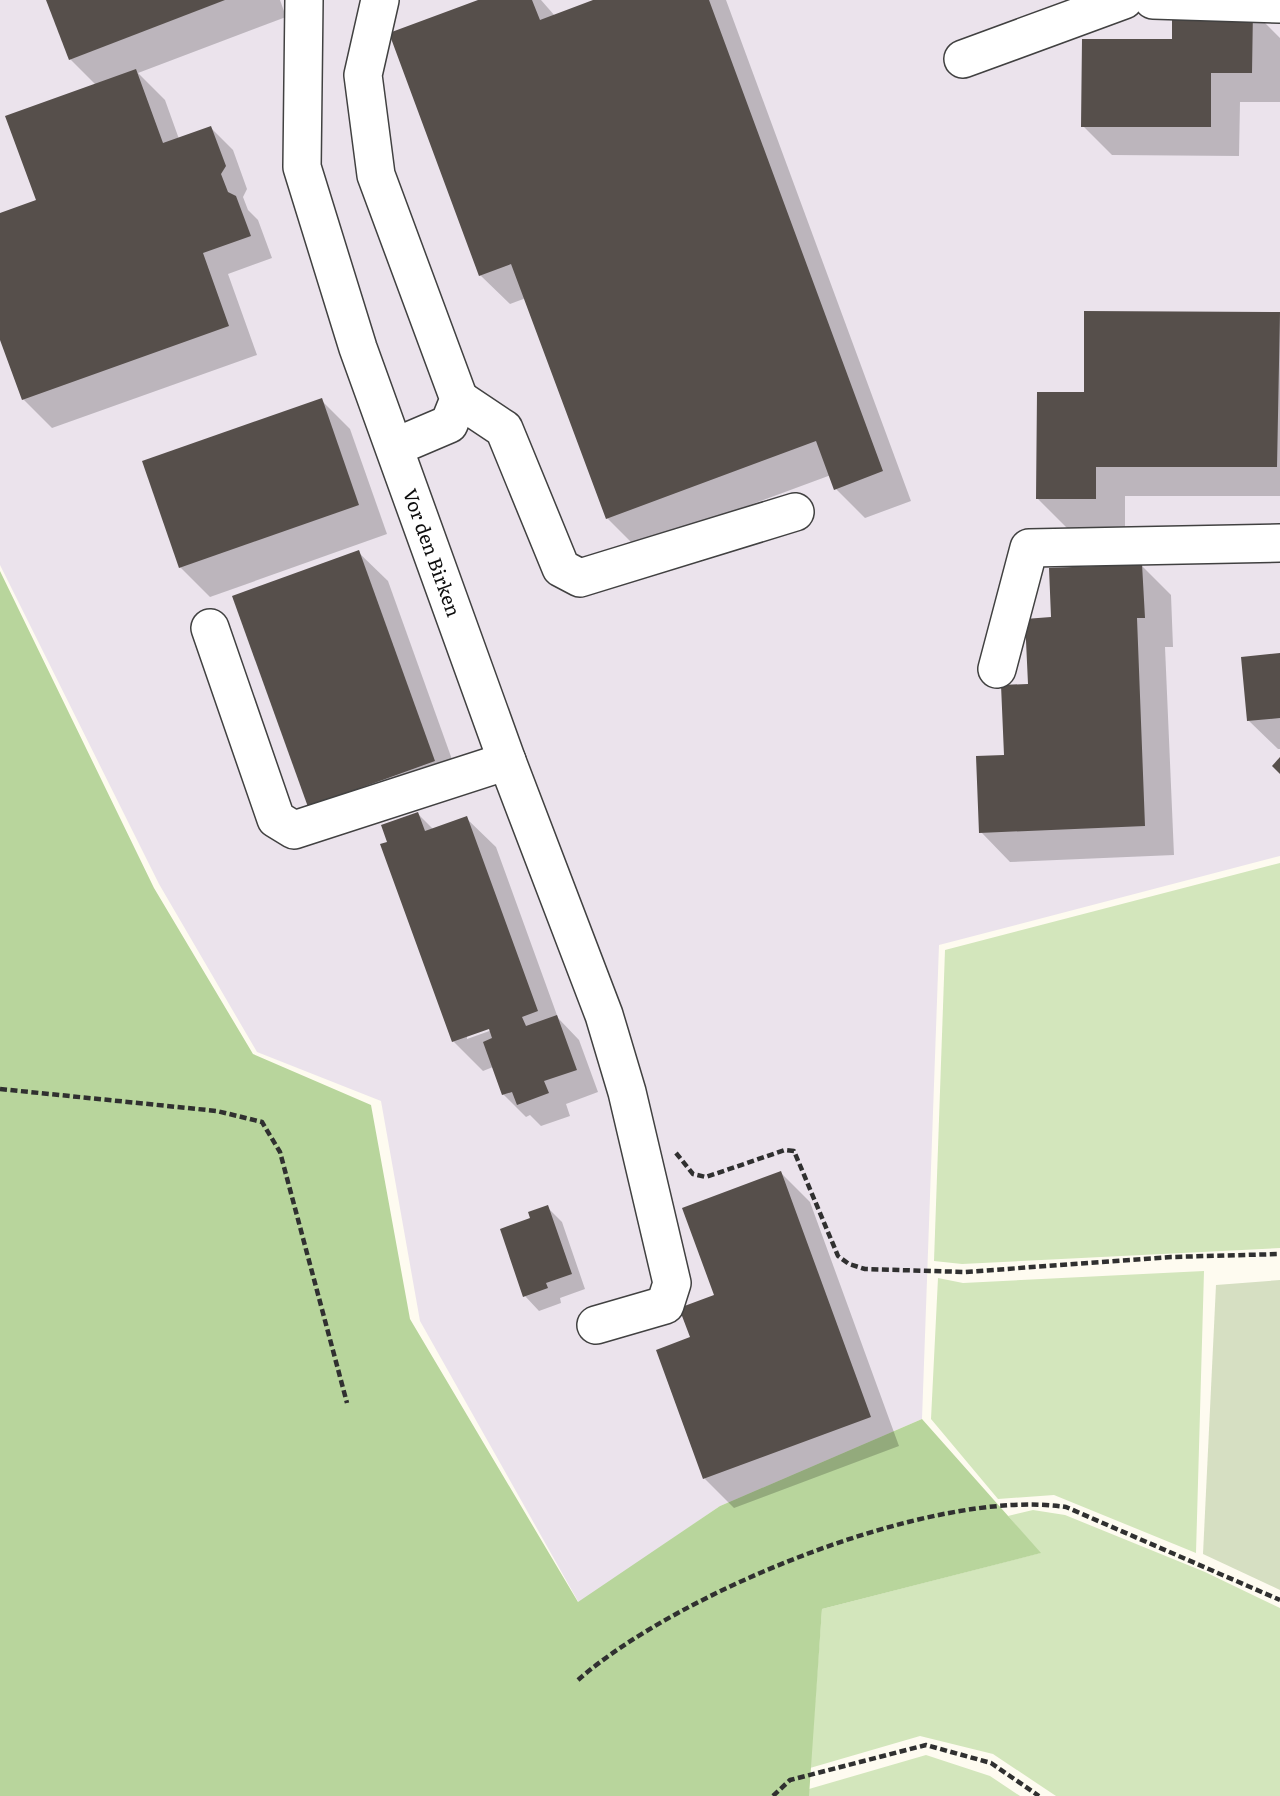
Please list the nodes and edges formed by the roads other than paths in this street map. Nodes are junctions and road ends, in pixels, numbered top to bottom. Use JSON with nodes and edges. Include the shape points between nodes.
{"nodes":[{"id":1,"x":304,"y":0,"type":"edge"},
{"id":2,"x":380,"y":0,"type":"edge"},
{"id":3,"x":1124,"y":0,"type":"edge"},
{"id":4,"x":1153,"y":0,"type":"edge"},
{"id":5,"x":1280,"y":4,"type":"edge"},
{"id":6,"x":963,"y":59,"type":"dead end"},
{"id":7,"x":459,"y":399,"type":"junction"},
{"id":8,"x":395,"y":447,"type":"junction"},
{"id":9,"x":795,"y":512,"type":"dead end"},
{"id":10,"x":1280,"y":543,"type":"edge"},
{"id":11,"x":210,"y":628,"type":"dead end"},
{"id":12,"x":997,"y":669,"type":"dead end"},
{"id":13,"x":507,"y":761,"type":"junction"},
{"id":14,"x":596,"y":1325,"type":"dead end"}],
"edges":[{"from":1,"to":8,"type":"street","name":"Vor den Birken","via":[[302,167],[358,348]]},
{"from":2,"to":7,"type":"street","via":[[363,75],[376,175]]},
{"from":3,"to":6,"type":"street"},
{"from":4,"to":5,"type":"street"},
{"from":7,"to":8,"type":"street","via":[[449,424]]},
{"from":7,"to":9,"type":"street","via":[[504,429],[561,568],[580,578]]},
{"from":8,"to":13,"type":"street","name":"Vor den Birken"},
{"from":10,"to":12,"type":"street","via":[[1029,548]]},
{"from":11,"to":13,"type":"street","via":[[276,819],[295,830]]},
{"from":13,"to":14,"type":"street","name":"Vor den Birken","via":[[604,1015],[672,1283],[664,1305]]}]}
